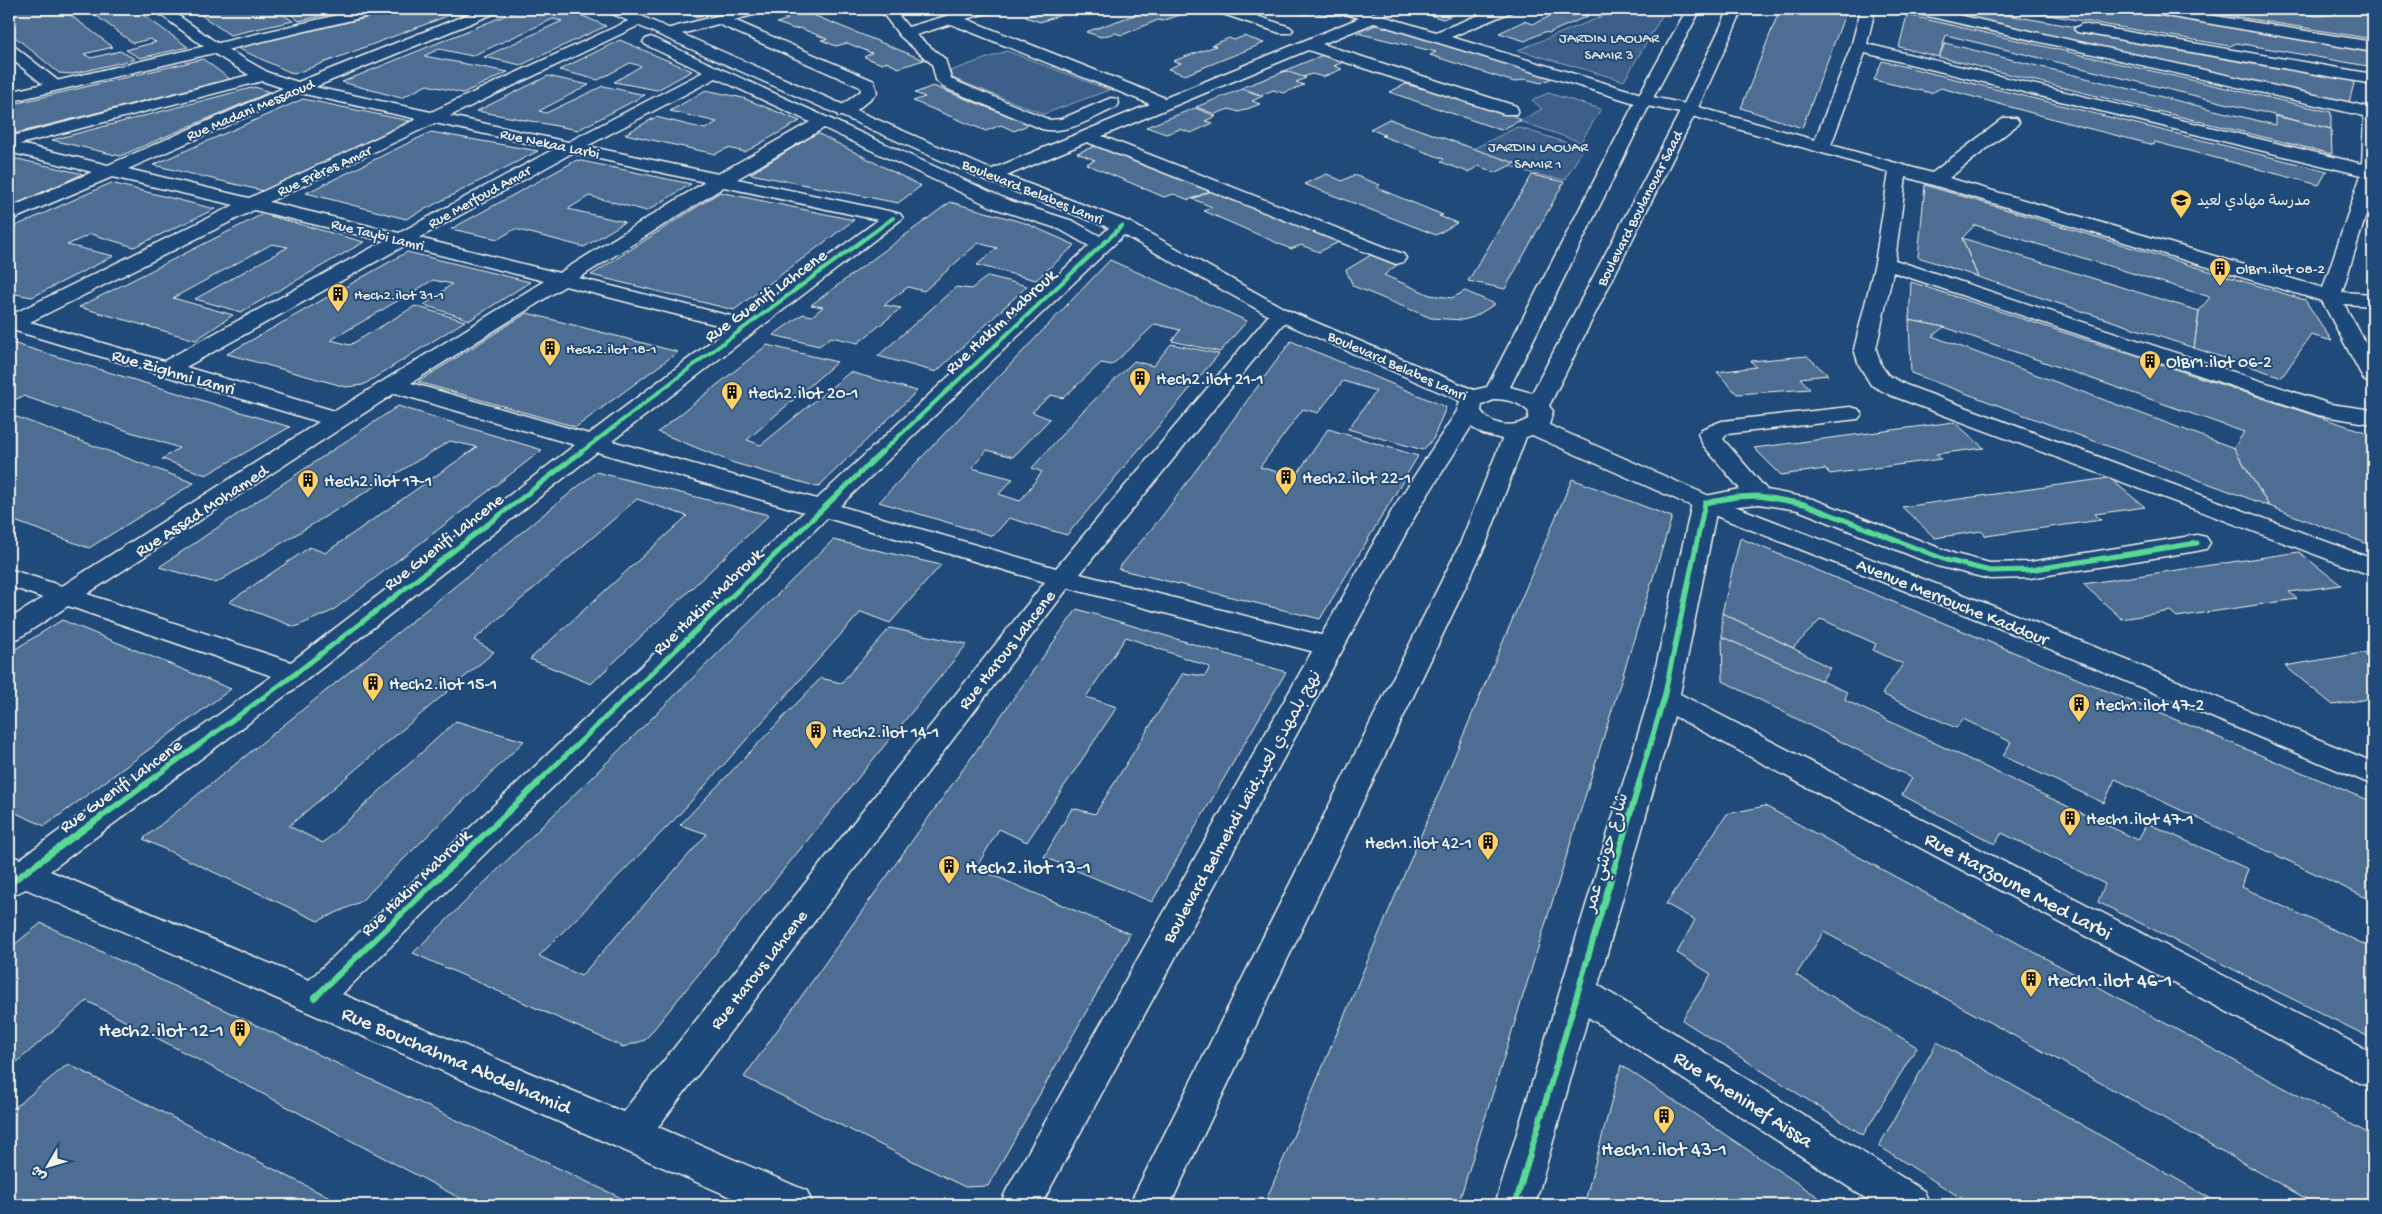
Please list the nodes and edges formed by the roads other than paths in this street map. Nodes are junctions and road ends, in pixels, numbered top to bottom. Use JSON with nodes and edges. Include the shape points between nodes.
{"nodes":[{"id":1,"x":160,"y":9,"type":"edge"},
{"id":2,"x":381,"y":9,"type":"edge"},
{"id":3,"x":493,"y":9,"type":"edge"},
{"id":4,"x":613,"y":9,"type":"edge"},
{"id":5,"x":760,"y":9,"type":"edge"},
{"id":6,"x":893,"y":9,"type":"edge"},
{"id":7,"x":985,"y":9,"type":"edge"},
{"id":8,"x":1222,"y":9,"type":"edge"},
{"id":9,"x":1344,"y":9,"type":"edge"},
{"id":10,"x":1395,"y":9,"type":"edge"},
{"id":11,"x":1506,"y":9,"type":"edge"},
{"id":12,"x":1694,"y":9,"type":"edge"},
{"id":13,"x":1736,"y":9,"type":"edge"},
{"id":14,"x":1868,"y":9,"type":"edge"},
{"id":15,"x":1914,"y":9,"type":"edge"},
{"id":16,"x":1968,"y":9,"type":"edge"},
{"id":17,"x":2150,"y":9,"type":"edge"},
{"id":18,"x":1374,"y":18,"type":"junction"},
{"id":19,"x":952,"y":19,"type":"junction"},
{"id":20,"x":639,"y":20,"type":"junction"},
{"id":21,"x":721,"y":20,"type":"junction"},
{"id":22,"x":2035,"y":21,"type":"dead end"},
{"id":23,"x":2064,"y":26,"type":"dead end"},
{"id":24,"x":1285,"y":30,"type":"dead end"},
{"id":25,"x":905,"y":33,"type":"junction"},
{"id":26,"x":659,"y":37,"type":"junction"},
{"id":27,"x":1436,"y":37,"type":"junction"},
{"id":28,"x":1308,"y":45,"type":"junction"},
{"id":29,"x":2373,"y":46,"type":"edge"},
{"id":30,"x":1859,"y":47,"type":"junction"},
{"id":31,"x":215,"y":48,"type":"junction"},
{"id":32,"x":9,"y":50,"type":"edge"},
{"id":33,"x":716,"y":72,"type":"junction"},
{"id":34,"x":263,"y":76,"type":"junction"},
{"id":35,"x":2373,"y":79,"type":"edge"},
{"id":36,"x":55,"y":86,"type":"junction"},
{"id":37,"x":298,"y":88,"type":"junction"},
{"id":38,"x":9,"y":98,"type":"edge"},
{"id":39,"x":1644,"y":100,"type":"junction"},
{"id":40,"x":1111,"y":103,"type":"dead end"},
{"id":41,"x":1165,"y":104,"type":"junction"},
{"id":42,"x":1510,"y":110,"type":"dead end"},
{"id":43,"x":1689,"y":110,"type":"junction"},
{"id":44,"x":844,"y":112,"type":"junction"},
{"id":45,"x":2373,"y":112,"type":"edge"},
{"id":46,"x":433,"y":118,"type":"junction"},
{"id":47,"x":823,"y":122,"type":"junction"},
{"id":48,"x":2010,"y":122,"type":"dead end"},
{"id":49,"x":1086,"y":136,"type":"junction"},
{"id":50,"x":9,"y":142,"type":"edge"},
{"id":51,"x":9,"y":147,"type":"edge"},
{"id":52,"x":572,"y":147,"type":"junction"},
{"id":53,"x":1820,"y":148,"type":"junction"},
{"id":54,"x":107,"y":171,"type":"junction"},
{"id":55,"x":1898,"y":171,"type":"junction"},
{"id":56,"x":2371,"y":172,"type":"junction"},
{"id":57,"x":991,"y":176,"type":"junction"},
{"id":58,"x":1935,"y":180,"type":"junction"},
{"id":59,"x":720,"y":182,"type":"junction"},
{"id":60,"x":253,"y":203,"type":"junction"},
{"id":61,"x":9,"y":215,"type":"edge"},
{"id":62,"x":893,"y":218,"type":"joint"},
{"id":63,"x":1122,"y":226,"type":"junction"},
{"id":64,"x":401,"y":239,"type":"junction"},
{"id":65,"x":1101,"y":245,"type":"junction"},
{"id":66,"x":1396,"y":258,"type":"dead end"},
{"id":67,"x":1885,"y":263,"type":"junction"},
{"id":68,"x":562,"y":280,"type":"junction"},
{"id":69,"x":2330,"y":297,"type":"junction"},
{"id":70,"x":2373,"y":300,"type":"edge"},
{"id":71,"x":1280,"y":314,"type":"junction"},
{"id":72,"x":10,"y":323,"type":"edge"},
{"id":73,"x":746,"y":326,"type":"junction"},
{"id":74,"x":166,"y":369,"type":"junction"},
{"id":75,"x":2373,"y":376,"type":"edge"},
{"id":76,"x":392,"y":385,"type":"junction"},
{"id":77,"x":1496,"y":392,"type":"junction"},
{"id":78,"x":1472,"y":405,"type":"junction"},
{"id":79,"x":1850,"y":414,"type":"dead end"},
{"id":80,"x":2373,"y":417,"type":"edge"},
{"id":81,"x":339,"y":420,"type":"junction"},
{"id":82,"x":1529,"y":421,"type":"junction"},
{"id":83,"x":592,"y":442,"type":"junction"},
{"id":84,"x":1759,"y":496,"type":"junction"},
{"id":85,"x":1705,"y":503,"type":"junction"},
{"id":86,"x":822,"y":509,"type":"junction"},
{"id":87,"x":2197,"y":543,"type":"dead end"},
{"id":88,"x":2373,"y":568,"type":"edge"},
{"id":89,"x":9,"y":577,"type":"edge"},
{"id":90,"x":1062,"y":578,"type":"junction"},
{"id":91,"x":65,"y":598,"type":"junction"},
{"id":92,"x":9,"y":632,"type":"edge"},
{"id":93,"x":1330,"y":646,"type":"junction"},
{"id":94,"x":295,"y":674,"type":"junction"},
{"id":95,"x":1664,"y":698,"type":"junction"},
{"id":96,"x":2373,"y":774,"type":"edge"},
{"id":97,"x":13,"y":875,"type":"edge"},
{"id":98,"x":1578,"y":991,"type":"junction"},
{"id":99,"x":314,"y":998,"type":"junction"},
{"id":100,"x":2373,"y":1071,"type":"edge"},
{"id":101,"x":630,"y":1133,"type":"junction"},
{"id":102,"x":793,"y":1205,"type":"edge"},
{"id":103,"x":1020,"y":1205,"type":"edge"},
{"id":104,"x":1149,"y":1205,"type":"edge"},
{"id":105,"x":1515,"y":1205,"type":"edge"},
{"id":106,"x":1910,"y":1205,"type":"edge"}],
"edges":[{"from":1,"to":31,"type":"street","name":"Rue Nekaa Larbi"},
{"from":2,"to":31,"type":"street"},
{"from":3,"to":37,"type":"street","name":"Rue Madani Messaoud"},
{"from":4,"to":20,"type":"street","name":"Boulevard Belabes Lamri"},
{"from":5,"to":21,"type":"street"},
{"from":6,"to":25,"type":"street","via":[[888,11]]},
{"from":7,"to":19,"type":"street"},
{"from":8,"to":24,"type":"street"},
{"from":9,"to":18,"type":"street"},
{"from":10,"to":18,"type":"street"},
{"from":11,"to":27,"type":"street"},
{"from":12,"to":39,"type":"street"},
{"from":13,"to":43,"type":"street","name":"Boulevard Boulanouar Saad"},
{"from":14,"to":30,"type":"street"},
{"from":15,"to":45,"type":"street"},
{"from":16,"to":22,"type":"street"},
{"from":17,"to":29,"type":"street"},
{"from":18,"to":27,"type":"street"},
{"from":18,"to":28,"type":"street"},
{"from":19,"to":25,"type":"street"},
{"from":19,"to":41,"type":"street"},
{"from":20,"to":26,"type":"street","name":"Boulevard Belabes Lamri"},
{"from":20,"to":46,"type":"street","name":"Rue Frères Amar"},
{"from":21,"to":26,"type":"street"},
{"from":21,"to":44,"type":"street","via":[[868,84],[869,93]]},
{"from":23,"to":35,"type":"street"},
{"from":25,"to":40,"type":"street","via":[[939,62],[944,80],[949,84],[1048,125],[1064,124]]},
{"from":26,"to":33,"type":"street"},
{"from":26,"to":44,"type":"street","name":"Boulevard Belabes Lamri"},
{"from":27,"to":39,"type":"street"},
{"from":28,"to":41,"type":"street"},
{"from":28,"to":42,"type":"street"},
{"from":30,"to":53,"type":"street"},
{"from":30,"to":56,"type":"street"},
{"from":31,"to":34,"type":"street","name":"Rue Nekaa Larbi"},
{"from":31,"to":36,"type":"street"},
{"from":32,"to":36,"type":"street"},
{"from":33,"to":47,"type":"street"},
{"from":33,"to":52,"type":"street","name":"Rue Merfoud Amar"},
{"from":34,"to":37,"type":"street","name":"Rue Nekaa Larbi"},
{"from":34,"to":50,"type":"street"},
{"from":36,"to":38,"type":"street"},
{"from":37,"to":46,"type":"street","name":"Rue Nekaa Larbi"},
{"from":37,"to":54,"type":"street","name":"Rue Madani Messaoud"},
{"from":39,"to":43,"type":"street"},
{"from":39,"to":77,"type":"street"},
{"from":41,"to":49,"type":"street"},
{"from":43,"to":53,"type":"street"},
{"from":43,"to":82,"type":"street","name":"Boulevard Boulanouar Saad"},
{"from":44,"to":57,"type":"street","name":"Boulevard Belabes Lamri"},
{"from":45,"to":56,"type":"street"},
{"from":46,"to":52,"type":"street","name":"Rue Nekaa Larbi"},
{"from":46,"to":60,"type":"street","name":"Rue Frères Amar"},
{"from":47,"to":59,"type":"street","name":"Rue Assad Mohamed"},
{"from":47,"to":65,"type":"street","via":[[1001,204],[1066,225]]},
{"from":48,"to":58,"type":"street"},
{"from":49,"to":57,"type":"street"},
{"from":49,"to":66,"type":"street"},
{"from":51,"to":54,"type":"street","name":"Rue Taybi Lamri"},
{"from":52,"to":59,"type":"street","name":"Rue Nekaa Larbi"},
{"from":52,"to":64,"type":"street","name":"Rue Merfoud Amar"},
{"from":53,"to":55,"type":"street"},
{"from":54,"to":60,"type":"street","name":"Rue Taybi Lamri"},
{"from":54,"to":61,"type":"street","name":"Rue Madani Messaoud"},
{"from":55,"to":58,"type":"street"},
{"from":55,"to":67,"type":"street"},
{"from":56,"to":69,"type":"street"},
{"from":57,"to":63,"type":"street","name":"Boulevard Belabes Lamri"},
{"from":58,"to":69,"type":"street"},
{"from":59,"to":62,"type":"street","name":"Rue Nekaa Larbi"},
{"from":59,"to":68,"type":"street","name":"Rue Assad Mohamed"},
{"from":60,"to":64,"type":"street","name":"Rue Taybi Lamri"},
{"from":60,"to":72,"type":"street","name":"Rue Frères Amar"},
{"from":62,"to":73,"type":"street","name":"Rue Guenifi Lahcene"},
{"from":63,"to":65,"type":"street","name":"Rue Hakim Mabrouk"},
{"from":63,"to":71,"type":"street","name":"Boulevard Belabes Lamri"},
{"from":64,"to":68,"type":"street","name":"Rue Taybi Lamri"},
{"from":64,"to":74,"type":"street","name":"Rue Merfoud Amar"},
{"from":65,"to":86,"type":"street","name":"Rue Hakim Mabrouk"},
{"from":67,"to":80,"type":"street","via":[[2326,410]]},
{"from":67,"to":88,"type":"street","via":[[1865,350],[1879,380],[1965,416]]},
{"from":68,"to":73,"type":"street","name":"Rue Taybi Lamri"},
{"from":68,"to":76,"type":"street","name":"Rue Assad Mohamed"},
{"from":69,"to":70,"type":"street"},
{"from":69,"to":75,"type":"street"},
{"from":71,"to":78,"type":"street","name":"Boulevard Belabes Lamri"},
{"from":71,"to":90,"type":"street","name":"Rue Harous Lahcene"},
{"from":72,"to":74,"type":"street","name":"Rue Zighmi Lamri"},
{"from":73,"to":83,"type":"street","name":"Rue Guenifi Lahcene"},
{"from":74,"to":81,"type":"street","name":"Rue Zighmi Lamri"},
{"from":76,"to":81,"type":"street","name":"Rue Assad Mohamed"},
{"from":76,"to":83,"type":"street"},
{"from":77,"to":78,"type":"street"},
{"from":77,"to":82,"type":"street","via":[[1520,396]]},
{"from":78,"to":82,"type":"street","name":"Boulevard Belabes Lamri","via":[[1474,419],[1485,427],[1500,431]]},
{"from":78,"to":93,"type":"street","name":"Boulevard Belmehdi Laïd;نهج بلمهدي لعيد","via":[[1407,507]]},
{"from":79,"to":84,"type":"street","via":[[1722,428],[1710,434],[1711,440]]},
{"from":81,"to":91,"type":"street","name":"Rue Assad Mohamed"},
{"from":82,"to":85,"type":"street","name":"Avenue Merrouche Kaddour"},
{"from":82,"to":104,"type":"street","via":[[1473,544]]},
{"from":83,"to":86,"type":"street"},
{"from":83,"to":94,"type":"street","name":"Rue Guenifi Lahcene"},
{"from":84,"to":85,"type":"street"},
{"from":84,"to":87,"type":"street","via":[[1804,504],[1946,560],[1990,571],[2030,570]]},
{"from":85,"to":95,"type":"street","name":"شارع حوشي عمر"},
{"from":85,"to":96,"type":"street","name":"Avenue Merrouche Kaddour","via":[[2029,630]]},
{"from":86,"to":90,"type":"street"},
{"from":86,"to":99,"type":"street","name":"Rue Hakim Mabrouk"},
{"from":89,"to":91,"type":"street"},
{"from":90,"to":93,"type":"street"},
{"from":90,"to":101,"type":"street","name":"Rue Harous Lahcene"},
{"from":91,"to":92,"type":"street","name":"Rue Assad Mohamed"},
{"from":91,"to":94,"type":"street"},
{"from":93,"to":103,"type":"street","name":"Boulevard Belmehdi Laïd;نهج بلمهدي لعيد"},
{"from":94,"to":97,"type":"street","name":"Rue Guenifi Lahcene"},
{"from":95,"to":98,"type":"street","name":"شارع حوشي عمر"},
{"from":95,"to":100,"type":"street","name":"Rue Harzoune Med Larbi"},
{"from":97,"to":99,"type":"street","name":"Rue Bouchahma Abdelhamid"},
{"from":98,"to":105,"type":"street","name":"شارع حوشي عمر"},
{"from":98,"to":106,"type":"street","name":"Rue Kheninef Aissa"},
{"from":99,"to":101,"type":"street","name":"Rue Bouchahma Abdelhamid"},
{"from":101,"to":102,"type":"street","name":"Rue Bouchahma Abdelhamid"}]}
